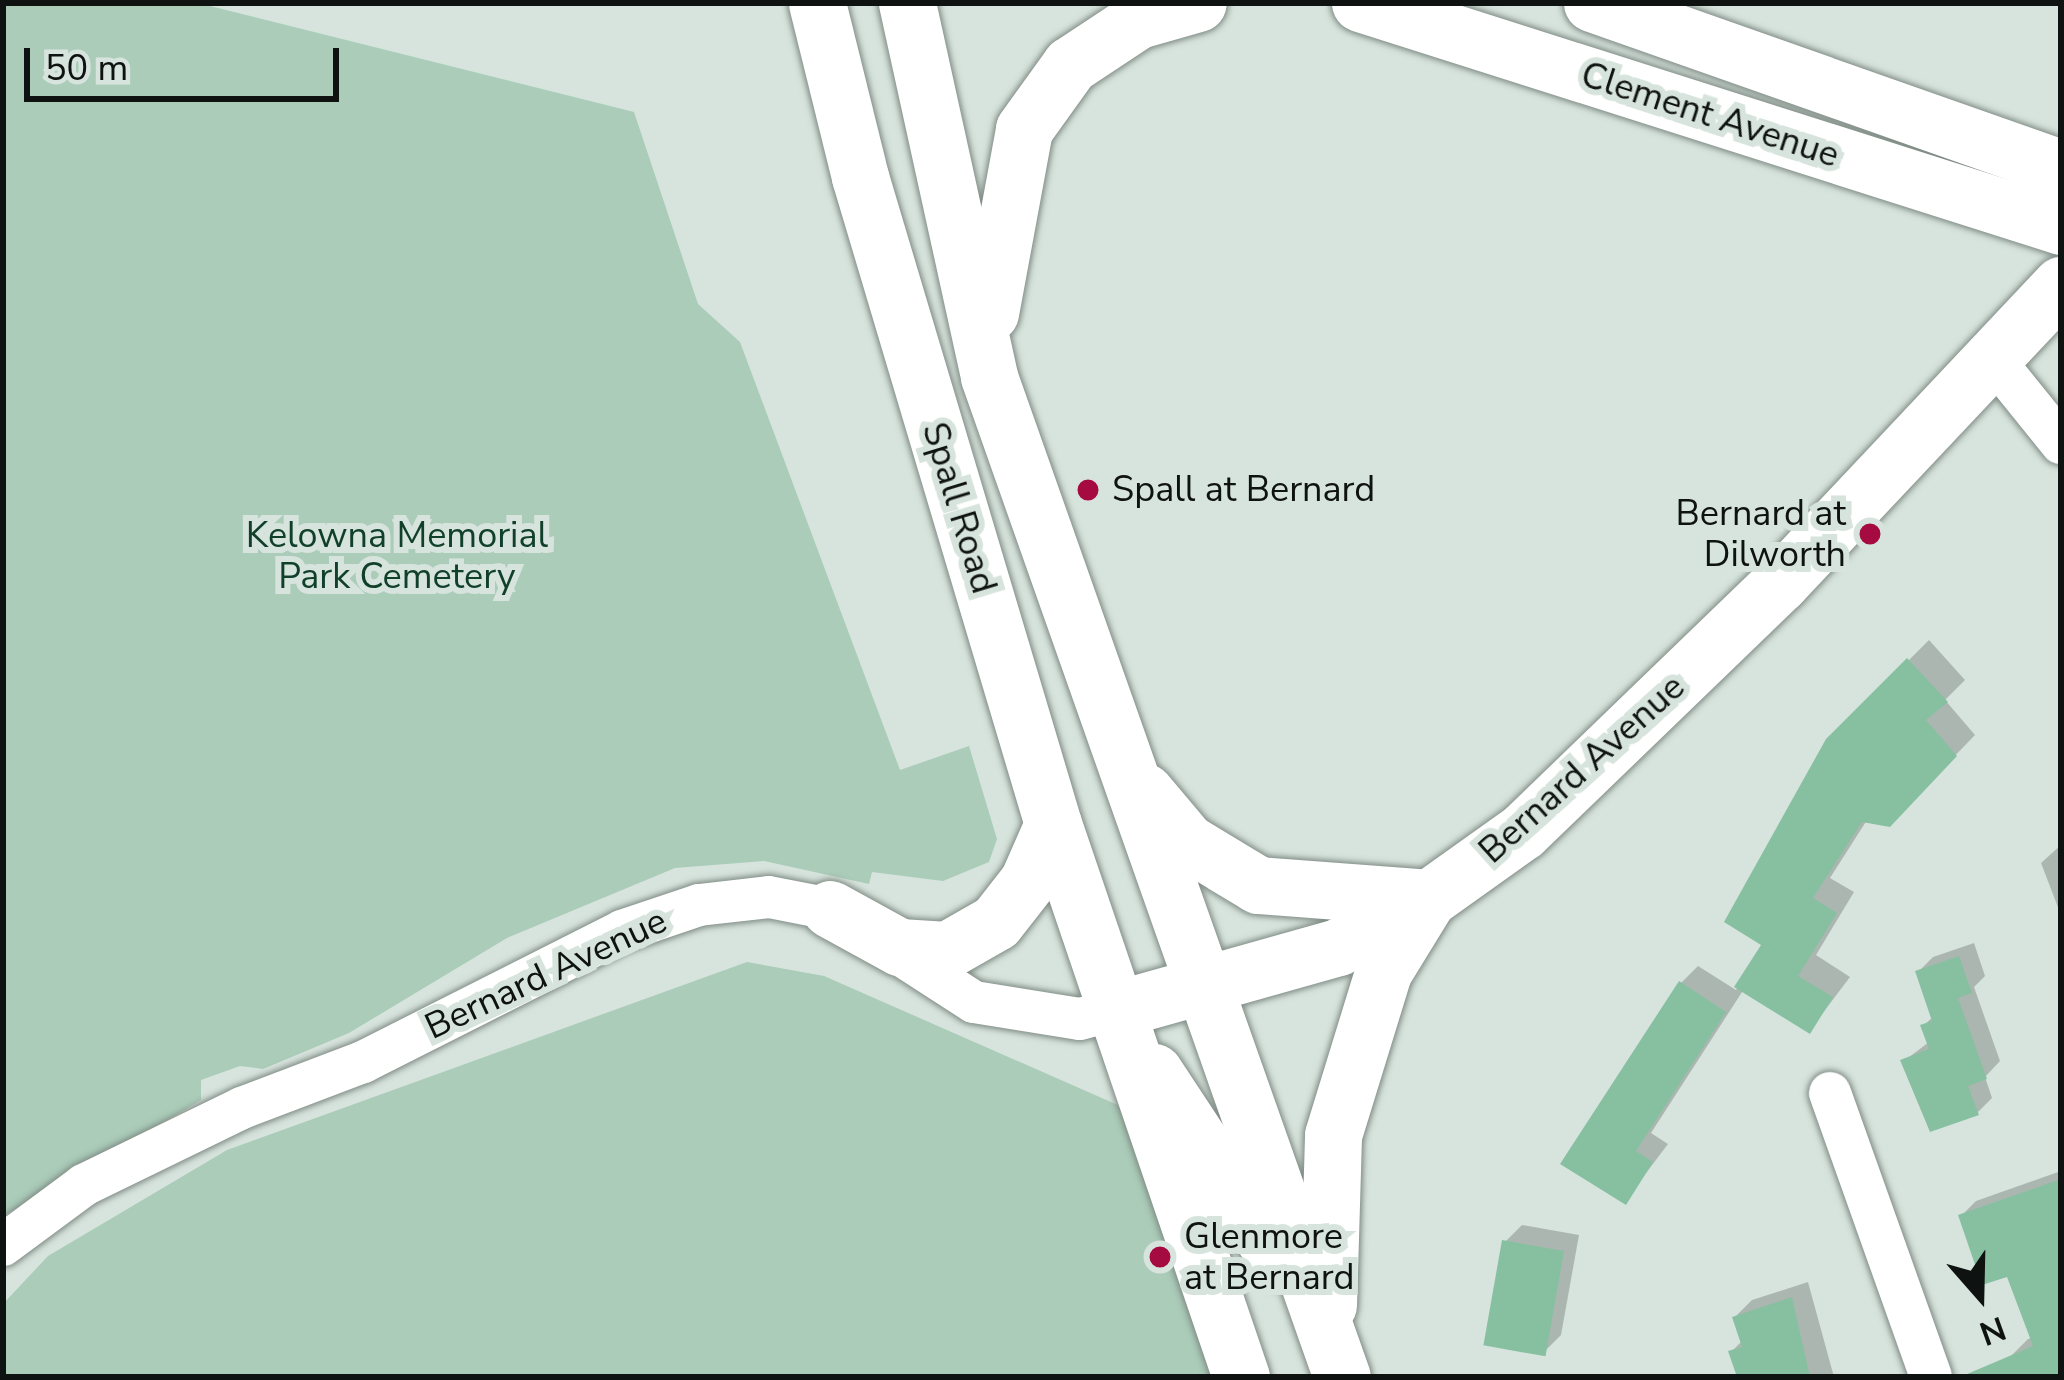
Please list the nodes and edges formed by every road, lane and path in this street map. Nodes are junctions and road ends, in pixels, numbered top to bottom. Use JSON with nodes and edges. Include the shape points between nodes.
{"nodes":[{"id":1,"x":817,"y":3,"type":"edge"},
{"id":2,"x":907,"y":3,"type":"edge"},
{"id":3,"x":1198,"y":3,"type":"edge"},
{"id":4,"x":1360,"y":3,"type":"edge"},
{"id":5,"x":1592,"y":3,"type":"edge"},
{"id":6,"x":2061,"y":168,"type":"edge"},
{"id":7,"x":2061,"y":226,"type":"edge"},
{"id":8,"x":2052,"y":296,"type":"edge"},
{"id":9,"x":1994,"y":360,"type":"junction"},
{"id":10,"x":989,"y":377,"type":"junction"},
{"id":11,"x":2061,"y":443,"type":"edge"},
{"id":12,"x":1126,"y":768,"type":"junction"},
{"id":13,"x":1053,"y":824,"type":"junction"},
{"id":14,"x":1429,"y":898,"type":"junction"},
{"id":15,"x":830,"y":909,"type":"junction"},
{"id":16,"x":1204,"y":988,"type":"junction"},
{"id":17,"x":1114,"y":1010,"type":"junction"},
{"id":18,"x":1830,"y":1094,"type":"dead end"},
{"id":19,"x":3,"y":1245,"type":"edge"},
{"id":20,"x":1335,"y":1355,"type":"edge"},
{"id":21,"x":1241,"y":1377,"type":"edge"},
{"id":22,"x":1930,"y":1377,"type":"edge"}],
"edges":[{"from":1,"to":13,"type":"main road","name":"Spall Road","via":[[860,177]]},
{"from":2,"to":10,"type":"main road","name":"Spall Road"},
{"from":3,"to":10,"type":"main road","via":[[1138,20],[1070,65],[1024,129],[991,281]]},
{"from":4,"to":7,"type":"main road","name":"Clement Avenue"},
{"from":5,"to":6,"type":"main road","name":"Clement Avenue"},
{"from":8,"to":9,"type":"main road","name":"Bernard Avenue"},
{"from":9,"to":11,"type":"street"},
{"from":9,"to":14,"type":"main road","name":"Bernard Avenue","via":[[1625,736],[1523,831]]},
{"from":10,"to":12,"type":"main road","name":"Spall Road"},
{"from":12,"to":14,"type":"main road","via":[[1187,842],[1258,885]]},
{"from":12,"to":16,"type":"main road","name":"Spall Road"},
{"from":13,"to":15,"type":"main road","via":[[1028,881],[996,922],[947,950],[899,947]]},
{"from":13,"to":17,"type":"main road","name":"Spall Road"},
{"from":14,"to":16,"type":"main road","name":"Bernard Avenue","via":[[1338,947]]},
{"from":14,"to":20,"type":"main road","via":[[1383,972],[1333,1135]]},
{"from":15,"to":17,"type":"street","name":"Bernard Avenue","via":[[974,1002],[1080,1019]]},
{"from":15,"to":19,"type":"street","name":"Bernard Avenue","via":[[769,897],[699,905],[622,931],[363,1062],[242,1108],[84,1185]]},
{"from":16,"to":17,"type":"main road","name":"Bernard Avenue"},
{"from":16,"to":20,"type":"main road","name":"Spall Road"},
{"from":17,"to":20,"type":"main road"},
{"from":17,"to":21,"type":"main road"},
{"from":18,"to":22,"type":"street"}]}
